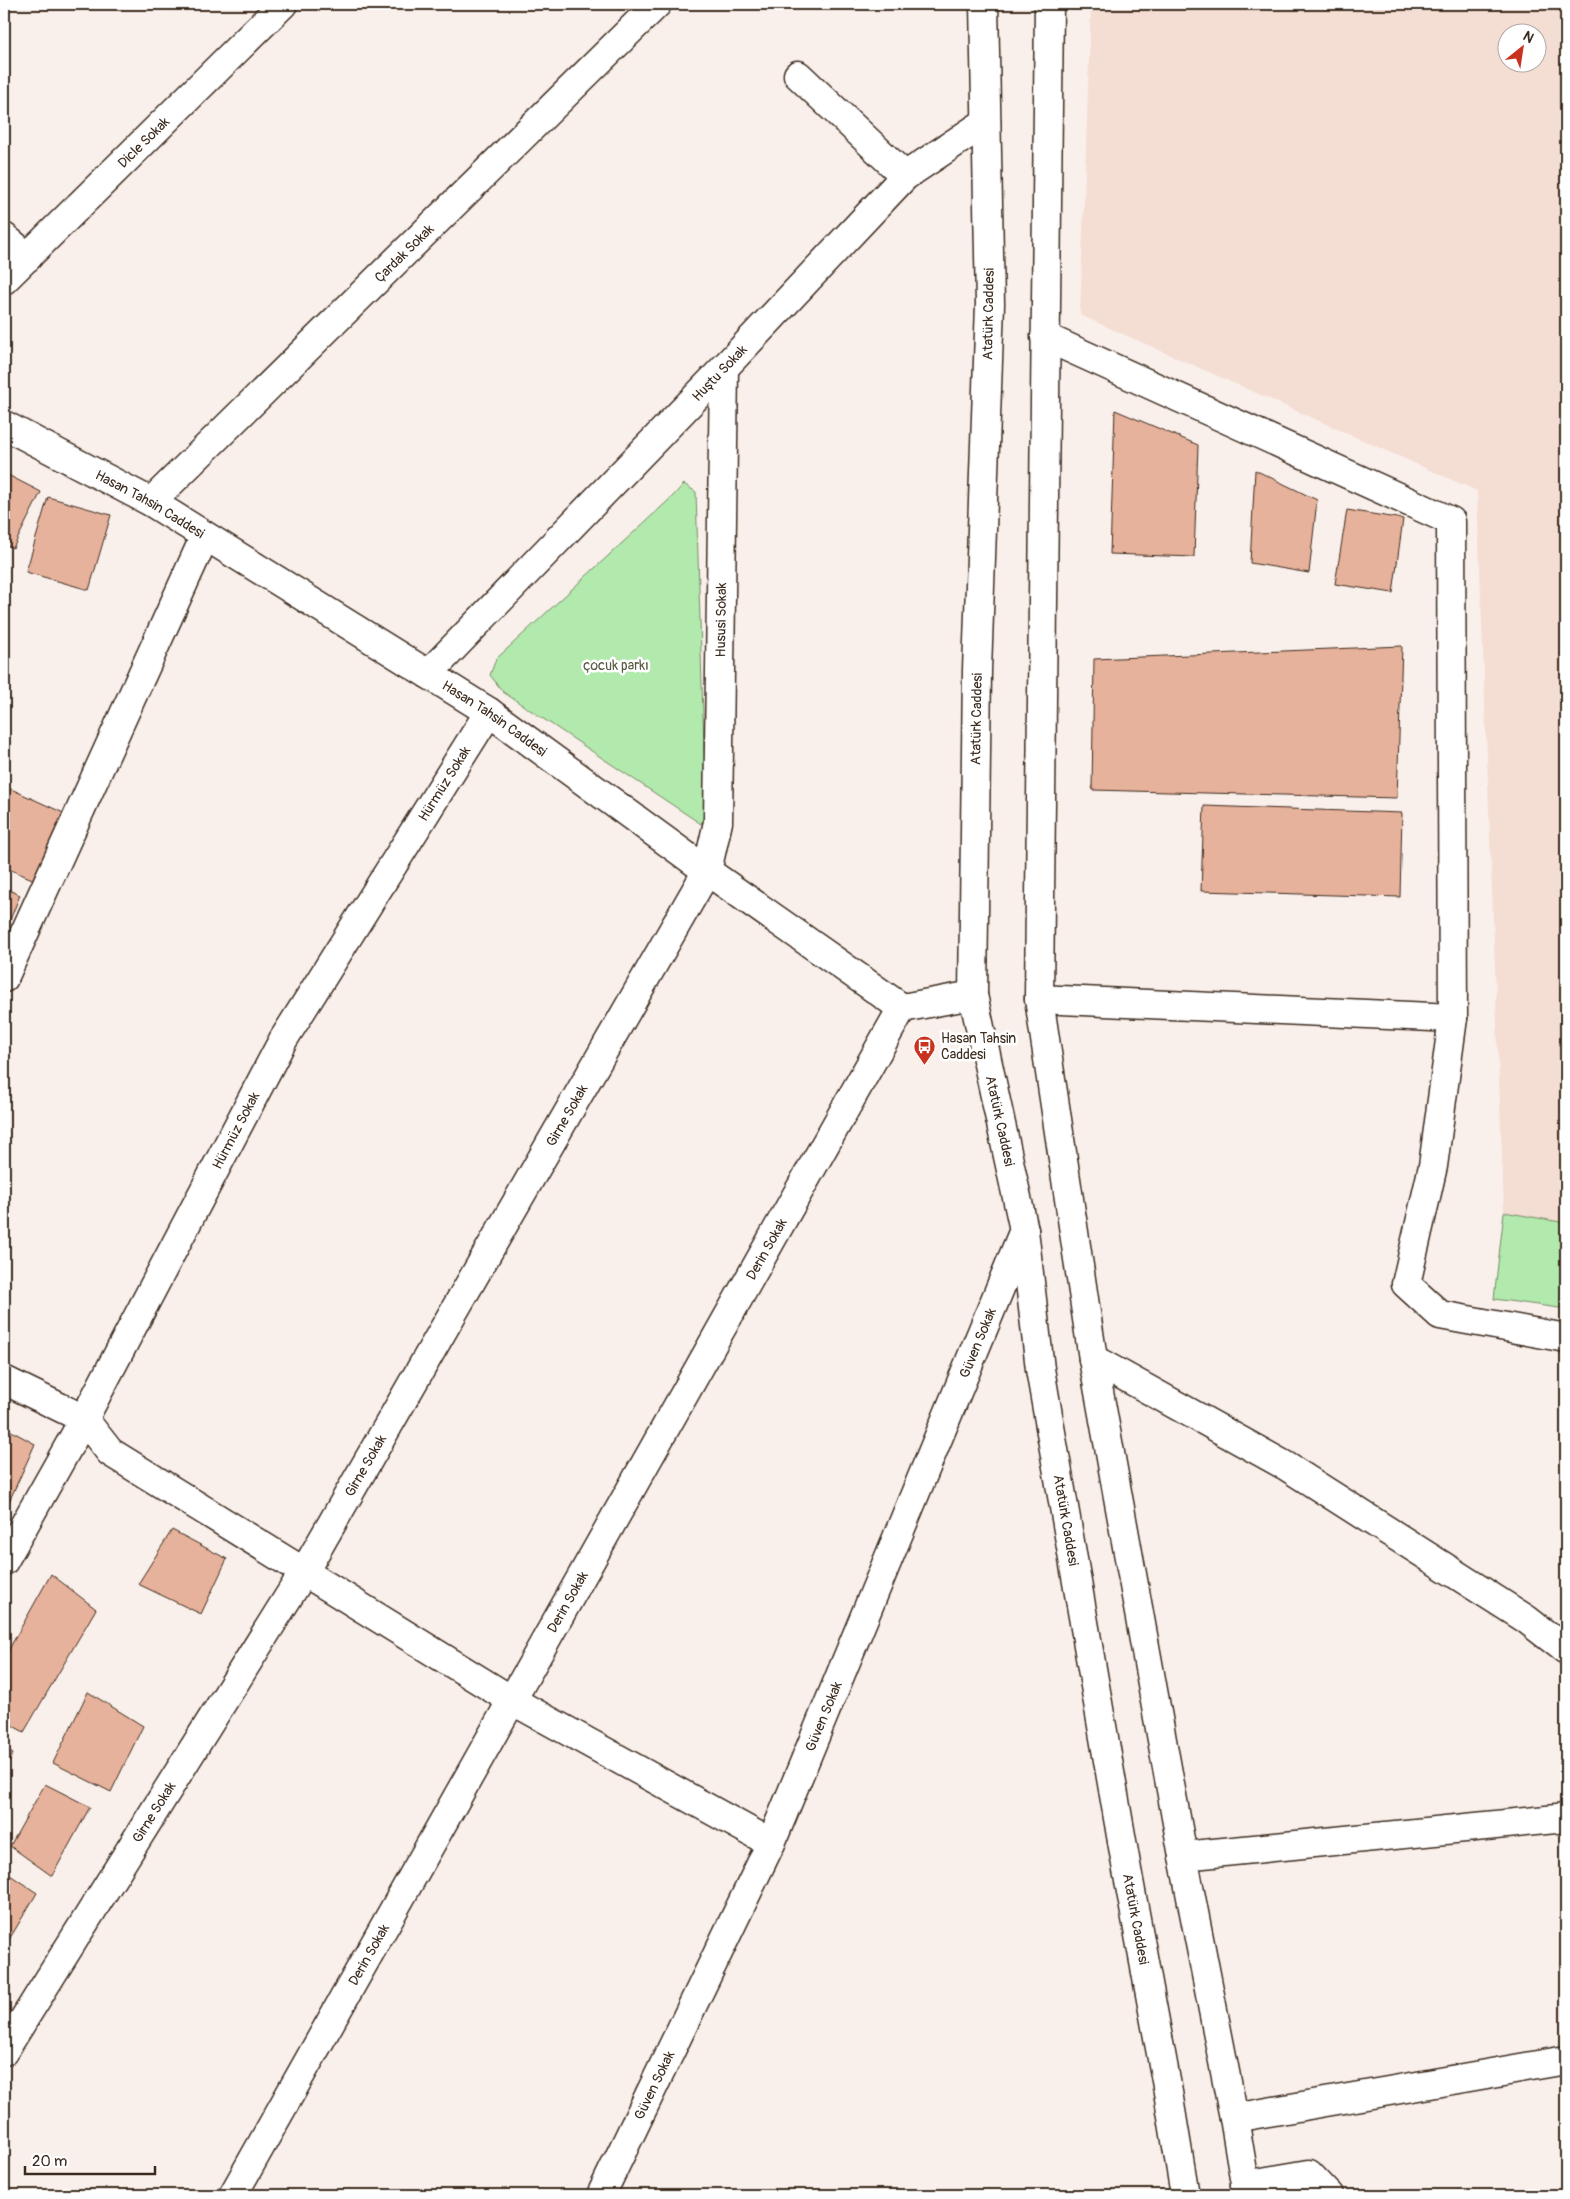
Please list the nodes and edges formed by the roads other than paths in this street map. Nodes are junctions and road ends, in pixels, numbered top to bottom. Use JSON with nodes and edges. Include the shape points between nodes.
{"nodes":[{"id":1,"x":284,"y":4,"type":"edge"},
{"id":2,"x":657,"y":4,"type":"edge"},
{"id":3,"x":984,"y":4,"type":"edge"},
{"id":4,"x":1049,"y":4,"type":"edge"},
{"id":5,"x":798,"y":74,"type":"dead end"},
{"id":6,"x":986,"y":122,"type":"junction"},
{"id":7,"x":905,"y":176,"type":"junction"},
{"id":8,"x":4,"y":237,"type":"edge"},
{"id":9,"x":28,"y":257,"type":"junction"},
{"id":10,"x":4,"y":280,"type":"edge"},
{"id":11,"x":1045,"y":337,"type":"junction"},
{"id":12,"x":724,"y":368,"type":"junction"},
{"id":13,"x":4,"y":425,"type":"edge"},
{"id":14,"x":151,"y":502,"type":"junction"},
{"id":15,"x":204,"y":536,"type":"junction"},
{"id":16,"x":428,"y":674,"type":"junction"},
{"id":17,"x":489,"y":712,"type":"junction"},
{"id":18,"x":707,"y":871,"type":"junction"},
{"id":19,"x":4,"y":978,"type":"edge"},
{"id":20,"x":973,"y":995,"type":"junction"},
{"id":21,"x":1038,"y":999,"type":"junction"},
{"id":22,"x":902,"y":1008,"type":"junction"},
{"id":23,"x":1453,"y":1018,"type":"junction"},
{"id":24,"x":1024,"y":1230,"type":"junction"},
{"id":25,"x":1566,"y":1338,"type":"edge"},
{"id":26,"x":1093,"y":1359,"type":"junction"},
{"id":27,"x":4,"y":1380,"type":"edge"},
{"id":28,"x":84,"y":1419,"type":"junction"},
{"id":29,"x":4,"y":1560,"type":"edge"},
{"id":30,"x":304,"y":1572,"type":"junction"},
{"id":31,"x":1566,"y":1650,"type":"edge"},
{"id":32,"x":513,"y":1701,"type":"junction"},
{"id":33,"x":1566,"y":1818,"type":"edge"},
{"id":34,"x":771,"y":1843,"type":"junction"},
{"id":35,"x":1183,"y":1856,"type":"junction"},
{"id":36,"x":4,"y":2051,"type":"edge"},
{"id":37,"x":1566,"y":2060,"type":"edge"},
{"id":38,"x":1234,"y":2118,"type":"junction"},
{"id":39,"x":1246,"y":2190,"type":"edge"},
{"id":40,"x":233,"y":2195,"type":"edge"},
{"id":41,"x":601,"y":2195,"type":"edge"},
{"id":42,"x":1185,"y":2195,"type":"edge"},
{"id":43,"x":1329,"y":2195,"type":"edge"}],
"edges":[{"from":1,"to":9,"type":"street","name":"Dicle Sokak"},
{"from":2,"to":14,"type":"street","name":"Çardak Sokak"},
{"from":3,"to":6,"type":"street","name":"Atatürk Caddesi"},
{"from":4,"to":11,"type":"street"},
{"from":5,"to":7,"type":"street"},
{"from":6,"to":7,"type":"street","name":"Huştu Sokak"},
{"from":6,"to":20,"type":"street","name":"Atatürk Caddesi","via":[[990,304],[977,670]]},
{"from":7,"to":12,"type":"street","name":"Huştu Sokak"},
{"from":8,"to":9,"type":"street"},
{"from":9,"to":10,"type":"street","name":"Dicle Sokak"},
{"from":11,"to":21,"type":"street"},
{"from":11,"to":23,"type":"street","via":[[1451,521]]},
{"from":12,"to":16,"type":"street","name":"Huştu Sokak"},
{"from":12,"to":18,"type":"street","name":"Hususi Sokak","via":[[718,822]]},
{"from":13,"to":14,"type":"street","name":"Hasan Tahsin Caddesi"},
{"from":14,"to":15,"type":"street","name":"Hasan Tahsin Caddesi"},
{"from":15,"to":16,"type":"street","name":"Hasan Tahsin Caddesi"},
{"from":15,"to":19,"type":"street"},
{"from":16,"to":17,"type":"street","name":"Hasan Tahsin Caddesi"},
{"from":17,"to":18,"type":"street","name":"Hasan Tahsin Caddesi"},
{"from":17,"to":28,"type":"street","name":"Hürmüz Sokak","via":[[283,1040]]},
{"from":18,"to":22,"type":"street","name":"Hasan Tahsin Caddesi"},
{"from":18,"to":30,"type":"street","name":"Girne Sokak"},
{"from":20,"to":22,"type":"street"},
{"from":20,"to":24,"type":"street","name":"Atatürk Caddesi"},
{"from":21,"to":23,"type":"street"},
{"from":21,"to":26,"type":"street"},
{"from":22,"to":32,"type":"street","name":"Derin Sokak"},
{"from":23,"to":25,"type":"street","via":[[1433,1166],[1406,1284],[1440,1315]]},
{"from":24,"to":34,"type":"street","name":"Güven Sokak"},
{"from":24,"to":42,"type":"street","name":"Atatürk Caddesi","via":[[1042,1379]]},
{"from":26,"to":31,"type":"street","via":[[1286,1466],[1526,1619]]},
{"from":26,"to":35,"type":"street"},
{"from":27,"to":28,"type":"street"},
{"from":28,"to":29,"type":"street","name":"Hürmüz Sokak"},
{"from":28,"to":30,"type":"street","via":[[110,1452]]},
{"from":30,"to":32,"type":"street"},
{"from":30,"to":36,"type":"street","name":"Girne Sokak"},
{"from":32,"to":34,"type":"street"},
{"from":32,"to":40,"type":"street","name":"Derin Sokak"},
{"from":33,"to":35,"type":"street"},
{"from":34,"to":41,"type":"street","name":"Güven Sokak"},
{"from":35,"to":38,"type":"street"},
{"from":37,"to":38,"type":"street"},
{"from":38,"to":39,"type":"street"},
{"from":39,"to":43,"type":"street","via":[[1309,2174]]}]}
